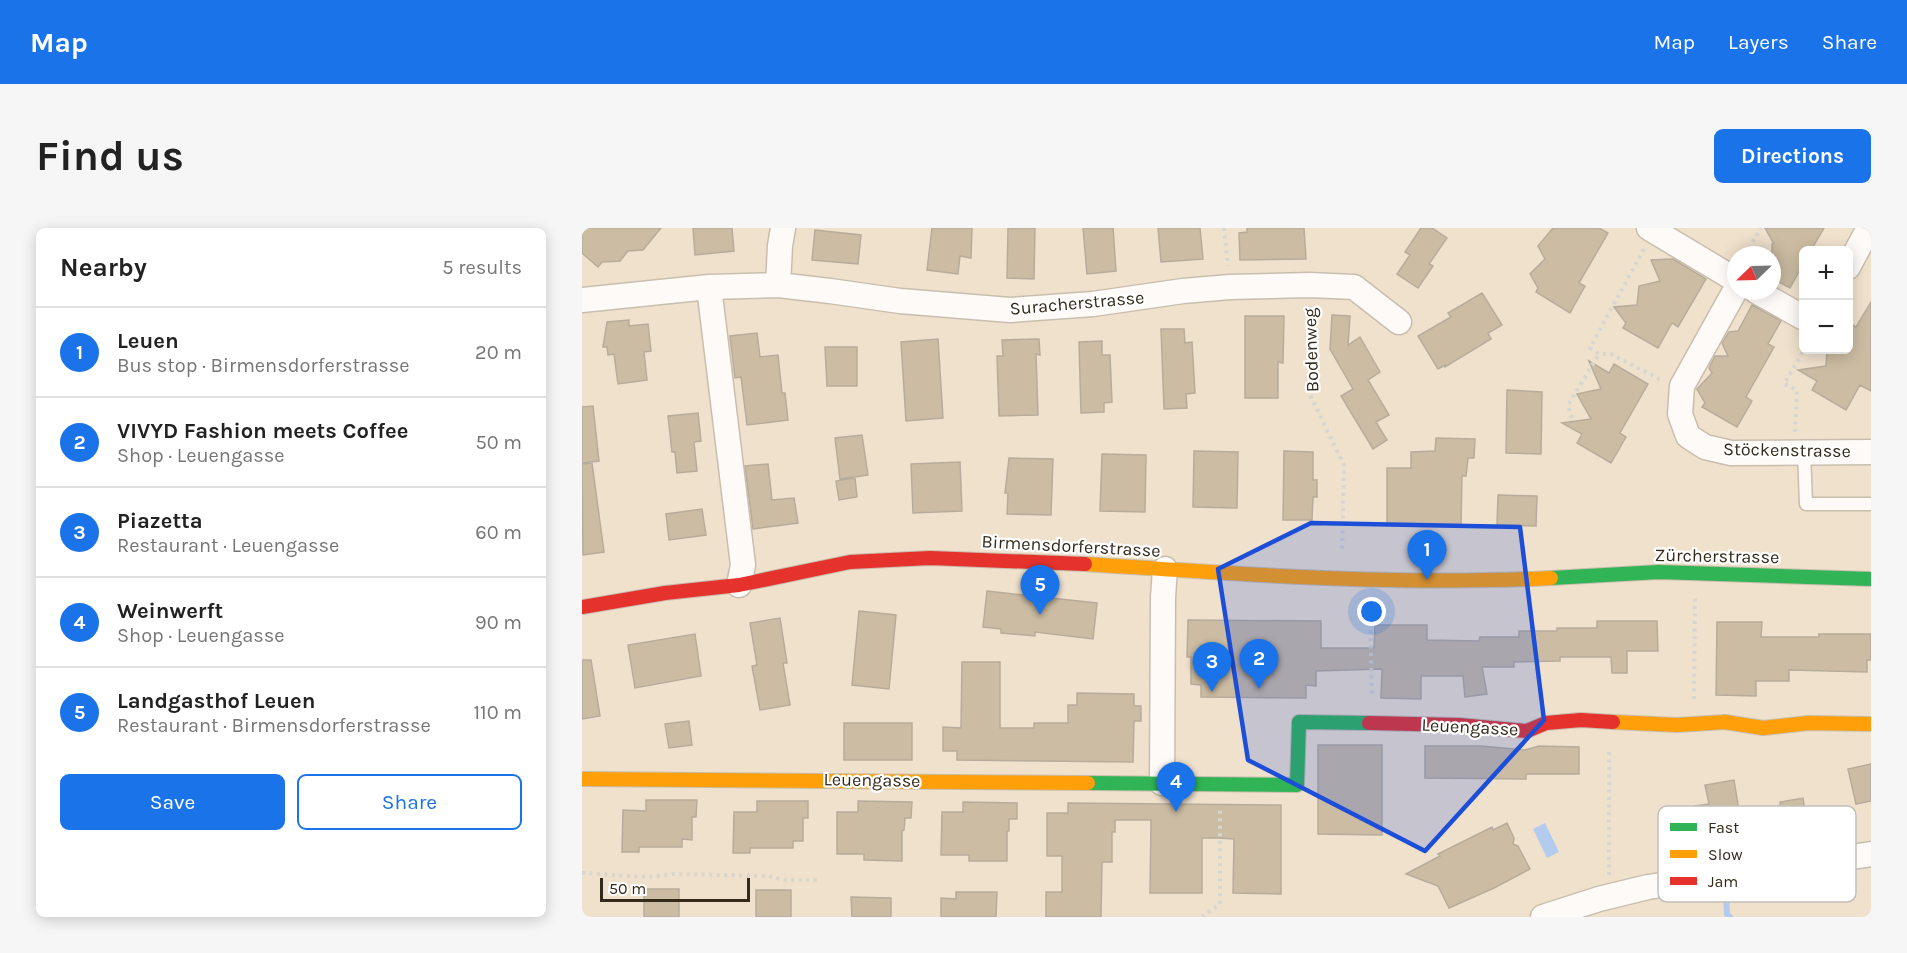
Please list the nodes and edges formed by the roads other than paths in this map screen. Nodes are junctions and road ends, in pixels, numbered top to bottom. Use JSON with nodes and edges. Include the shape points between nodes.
{"nodes":[{"id":1,"x":783,"y":228,"type":"edge"},
{"id":2,"x":1869,"y":228,"type":"edge"},
{"id":3,"x":1651,"y":229,"type":"edge"},
{"id":4,"x":1853,"y":258,"type":"edge"},
{"id":5,"x":1727,"y":275,"type":"edge"},
{"id":6,"x":778,"y":285,"type":"junction"},
{"id":7,"x":709,"y":287,"type":"junction"},
{"id":8,"x":582,"y":300,"type":"edge"},
{"id":9,"x":1730,"y":300,"type":"edge"},
{"id":10,"x":1772,"y":300,"type":"edge"},
{"id":11,"x":1799,"y":316,"type":"edge"},
{"id":12,"x":1399,"y":322,"type":"dead end"},
{"id":13,"x":1871,"y":452,"type":"edge"},
{"id":14,"x":1799,"y":453,"type":"junction"},
{"id":15,"x":1871,"y":504,"type":"edge"},
{"id":16,"x":1165,"y":569,"type":"junction"},
{"id":17,"x":1562,"y":579,"type":"joint"},
{"id":18,"x":1871,"y":579,"type":"edge"},
{"id":19,"x":739,"y":585,"type":"junction"},
{"id":20,"x":582,"y":607,"type":"edge"},
{"id":21,"x":1871,"y":724,"type":"edge"},
{"id":22,"x":582,"y":779,"type":"edge"},
{"id":23,"x":1161,"y":783,"type":"junction"},
{"id":24,"x":1871,"y":854,"type":"edge"},
{"id":25,"x":1856,"y":856,"type":"edge"},
{"id":26,"x":1658,"y":885,"type":"edge"},
{"id":27,"x":1603,"y":904,"type":"edge"},
{"id":28,"x":1543,"y":917,"type":"edge"}],
"edges":[{"from":1,"to":6,"type":"street"},
{"from":2,"to":4,"type":"street"},
{"from":3,"to":5,"type":"street"},
{"from":6,"to":7,"type":"street","name":"Suracherstrasse"},
{"from":6,"to":12,"type":"street","name":"Suracherstrasse","via":[[1010,310],[1230,287],[1354,287]]},
{"from":7,"to":8,"type":"street","name":"Suracherstrasse"},
{"from":7,"to":19,"type":"street","via":[[743,565]]},
{"from":9,"to":14,"type":"street","name":"Stöckenstrasse","via":[[1682,386],[1680,414],[1688,436],[1705,447],[1731,453]]},
{"from":10,"to":11,"type":"street"},
{"from":13,"to":14,"type":"street","name":"Stöckenstrasse"},
{"from":14,"to":15,"type":"lane","via":[[1806,504]]},
{"from":16,"to":17,"type":"street","name":"Birmensdorferstrasse","via":[[1339,580]]},
{"from":16,"to":19,"type":"street","name":"Birmensdorferstrasse","via":[[894,558],[819,567]]},
{"from":16,"to":23,"type":"street"},
{"from":17,"to":18,"type":"street","name":"Zürcherstrasse","via":[[1659,572]]},
{"from":19,"to":20,"type":"street","name":"Birmensdorferstrasse"},
{"from":21,"to":23,"type":"street","name":"Leuengasse","via":[[1808,723],[1763,728],[1725,722],[1677,725],[1581,720],[1556,721],[1527,731],[1459,725],[1299,722],[1296,785]]},
{"from":22,"to":23,"type":"street","name":"Leuengasse"},
{"from":24,"to":25,"type":"street"},
{"from":26,"to":27,"type":"street"},
{"from":27,"to":28,"type":"street"}]}
